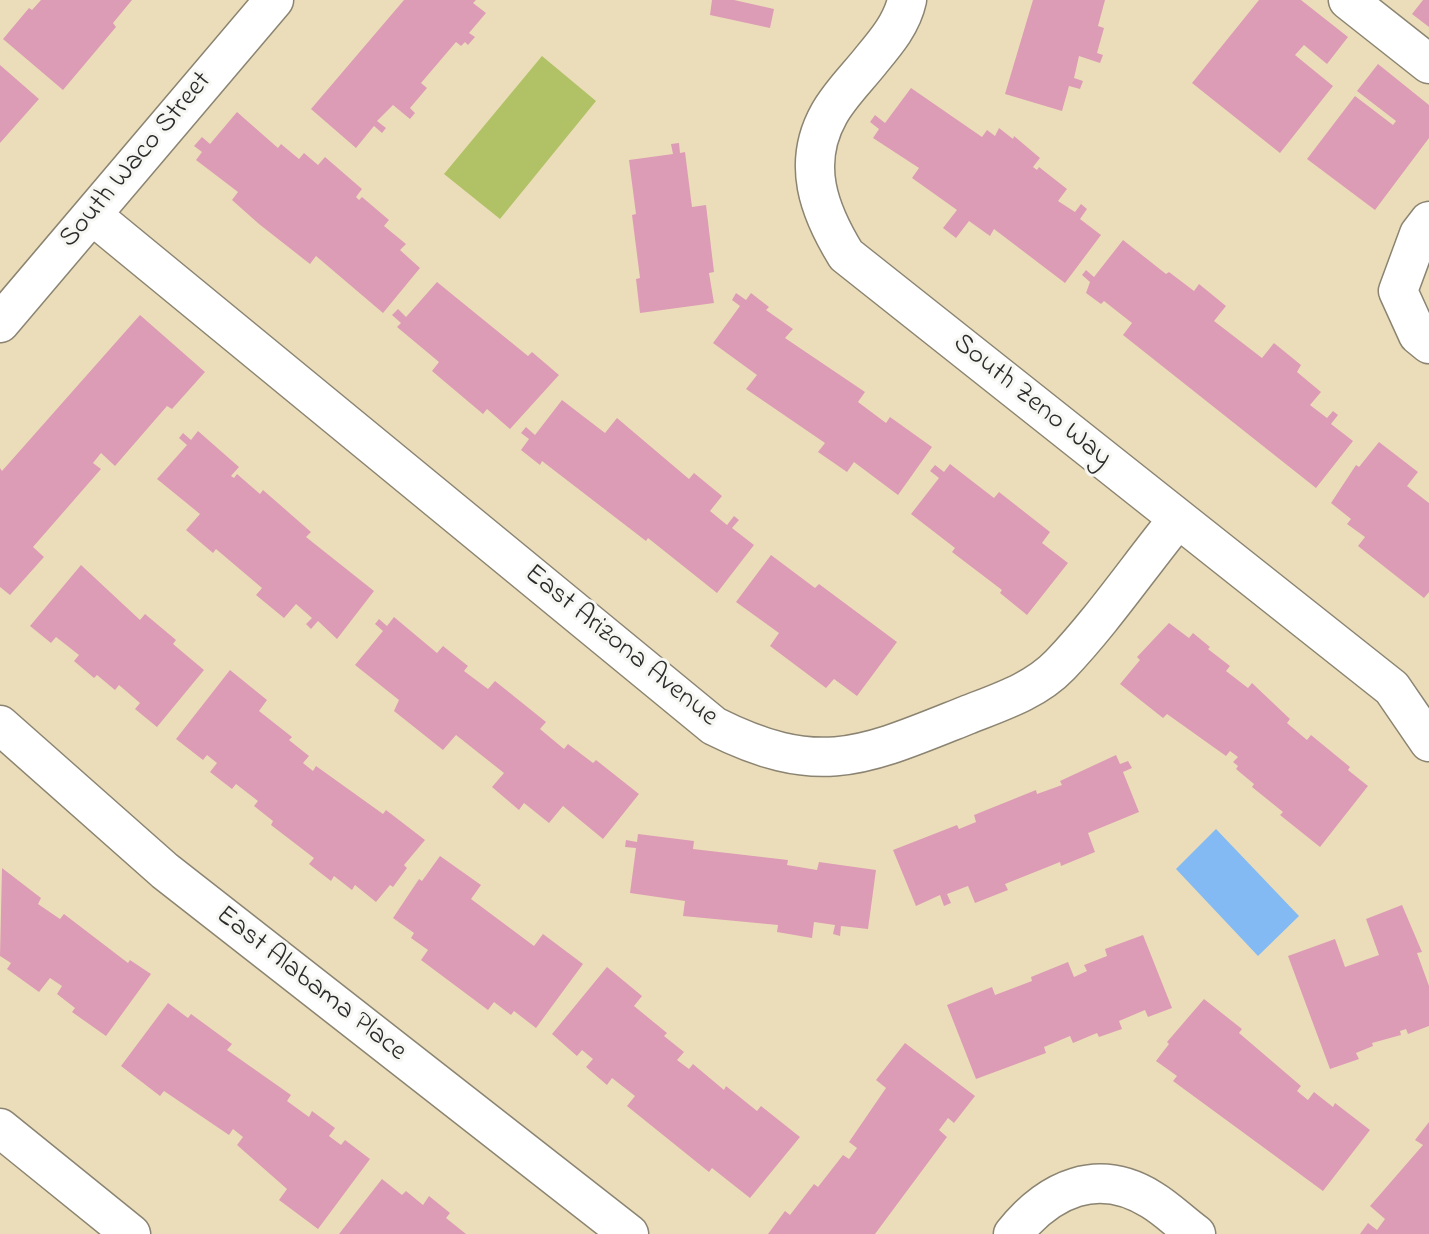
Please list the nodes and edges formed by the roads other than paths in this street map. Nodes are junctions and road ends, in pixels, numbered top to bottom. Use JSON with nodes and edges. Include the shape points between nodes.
{"nodes":[{"id":1,"x":274,"y":0,"type":"edge"},
{"id":2,"x":907,"y":0,"type":"edge"},
{"id":3,"x":1348,"y":0,"type":"edge"},
{"id":4,"x":1429,"y":64,"type":"edge"},
{"id":5,"x":92,"y":215,"type":"junction"},
{"id":6,"x":1429,"y":221,"type":"edge"},
{"id":7,"x":0,"y":323,"type":"edge"},
{"id":8,"x":1429,"y":344,"type":"edge"},
{"id":9,"x":1177,"y":520,"type":"junction"},
{"id":10,"x":0,"y":725,"type":"edge"},
{"id":11,"x":1429,"y":741,"type":"edge"},
{"id":12,"x":0,"y":1128,"type":"edge"},
{"id":13,"x":115,"y":1229,"type":"edge"},
{"id":14,"x":628,"y":1234,"type":"edge"},
{"id":15,"x":1013,"y":1234,"type":"edge"},
{"id":16,"x":1196,"y":1234,"type":"edge"}],
"edges":[{"from":1,"to":5,"type":"street","name":"South Waco Street"},
{"from":2,"to":9,"type":"street","name":"South Zeno Way","via":[[890,37],[829,114],[816,163],[816,187],[825,222],[846,254]]},
{"from":3,"to":4,"type":"street"},
{"from":5,"to":7,"type":"street","name":"South Waco Street"},
{"from":5,"to":9,"type":"street","name":"East Arizona Avenue","via":[[714,726],[753,745],[796,756],[843,757],[885,748],[1028,690],[1059,666]]},
{"from":6,"to":8,"type":"street","via":[[1419,234],[1398,290],[1418,335]]},
{"from":9,"to":11,"type":"street","name":"South Zeno Way","via":[[1392,688]]},
{"from":10,"to":14,"type":"street","name":"East Alabama Place","via":[[165,871]]},
{"from":12,"to":13,"type":"street"},
{"from":15,"to":16,"type":"street","via":[[1033,1209],[1060,1192],[1094,1184],[1126,1188],[1152,1200]]}]}
